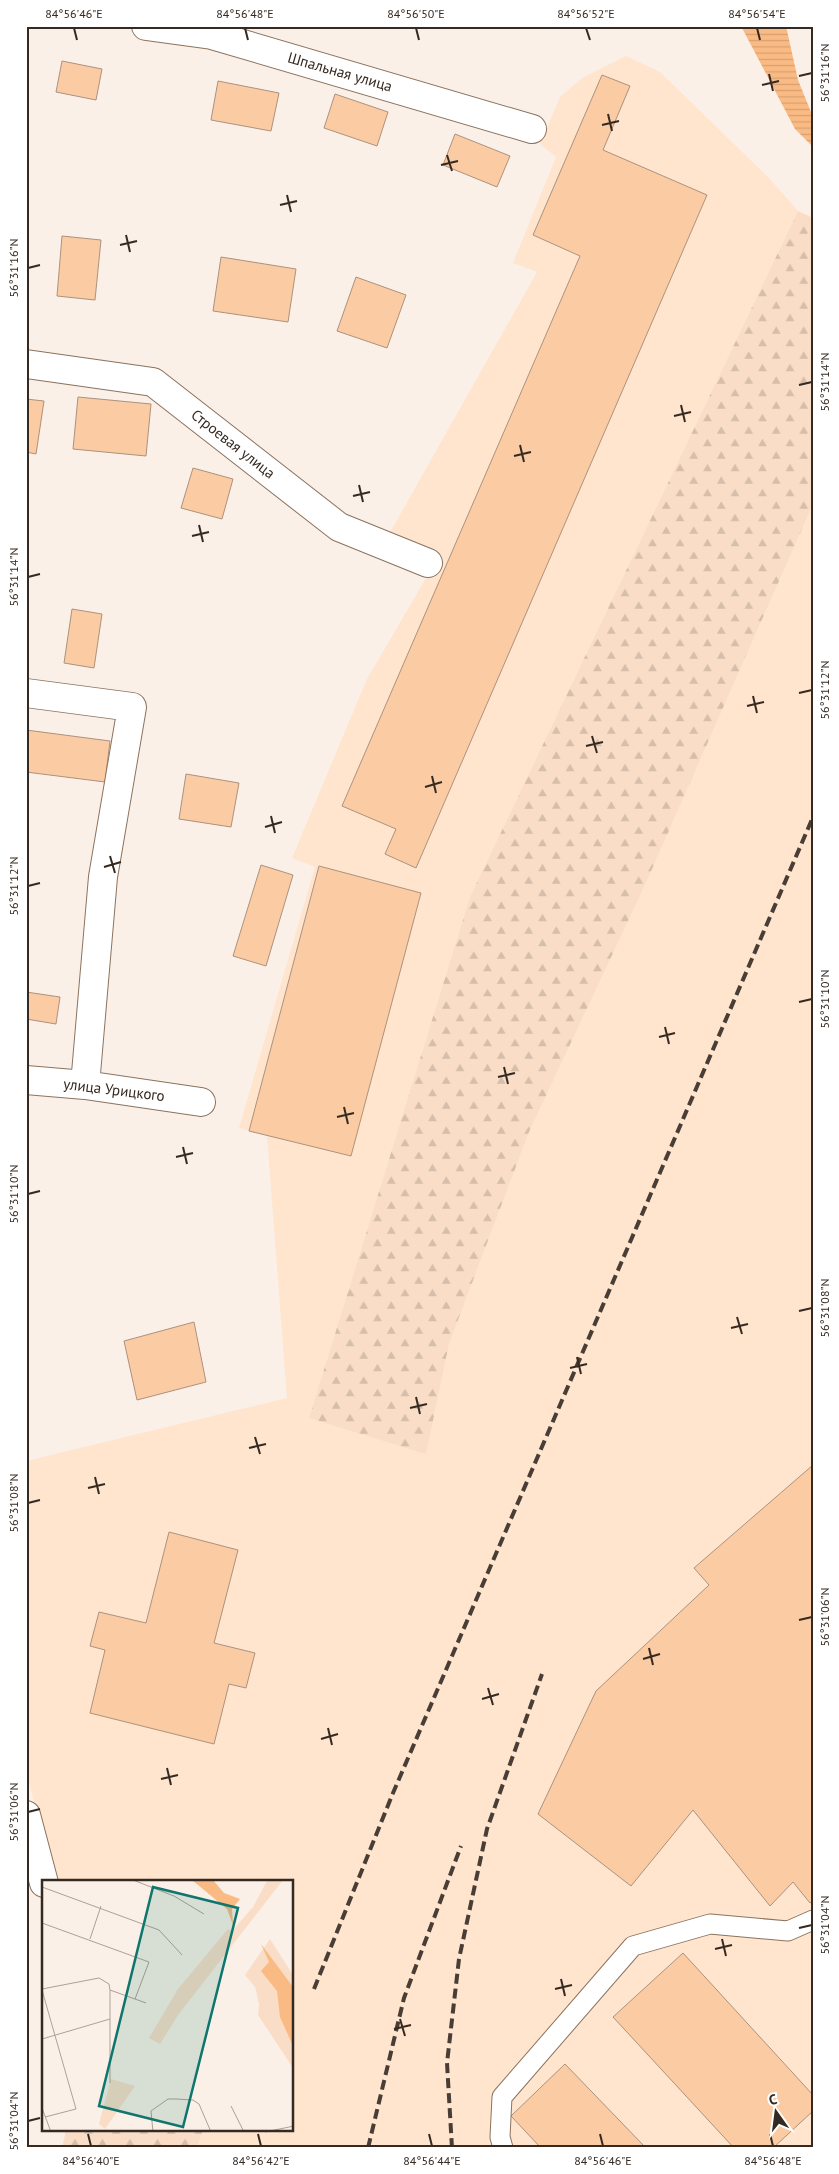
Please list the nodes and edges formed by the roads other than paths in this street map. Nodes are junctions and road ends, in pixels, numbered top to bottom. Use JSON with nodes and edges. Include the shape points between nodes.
{"nodes":[{"id":1,"x":146,"y":26,"type":"edge"},
{"id":2,"x":532,"y":129,"type":"dead end"},
{"id":3,"x":26,"y":364,"type":"edge"},
{"id":4,"x":428,"y":562,"type":"dead end"},
{"id":5,"x":26,"y":693,"type":"edge"},
{"id":6,"x":26,"y":1080,"type":"edge"},
{"id":7,"x":85,"y":1085,"type":"junction"},
{"id":8,"x":201,"y":1102,"type":"dead end"},
{"id":9,"x":26,"y":1815,"type":"edge"},
{"id":10,"x":43,"y":1880,"type":"edge"},
{"id":11,"x":813,"y":1920,"type":"edge"},
{"id":12,"x":503,"y":2148,"type":"edge"}],
"edges":[{"from":1,"to":2,"type":"street","name":"Шпальная улица","via":[[212,35]]},
{"from":3,"to":4,"type":"street","name":"Строевая улица","via":[[153,382],[339,527]]},
{"from":5,"to":7,"type":"street","via":[[132,707],[103,877]]},
{"from":6,"to":7,"type":"street","name":"улица Урицкого"},
{"from":7,"to":8,"type":"street","name":"улица Урицкого"},
{"from":9,"to":10,"type":"street"},
{"from":11,"to":12,"type":"lane","via":[[788,1931],[710,1924],[633,1946],[502,2097],[500,2137]]}]}
